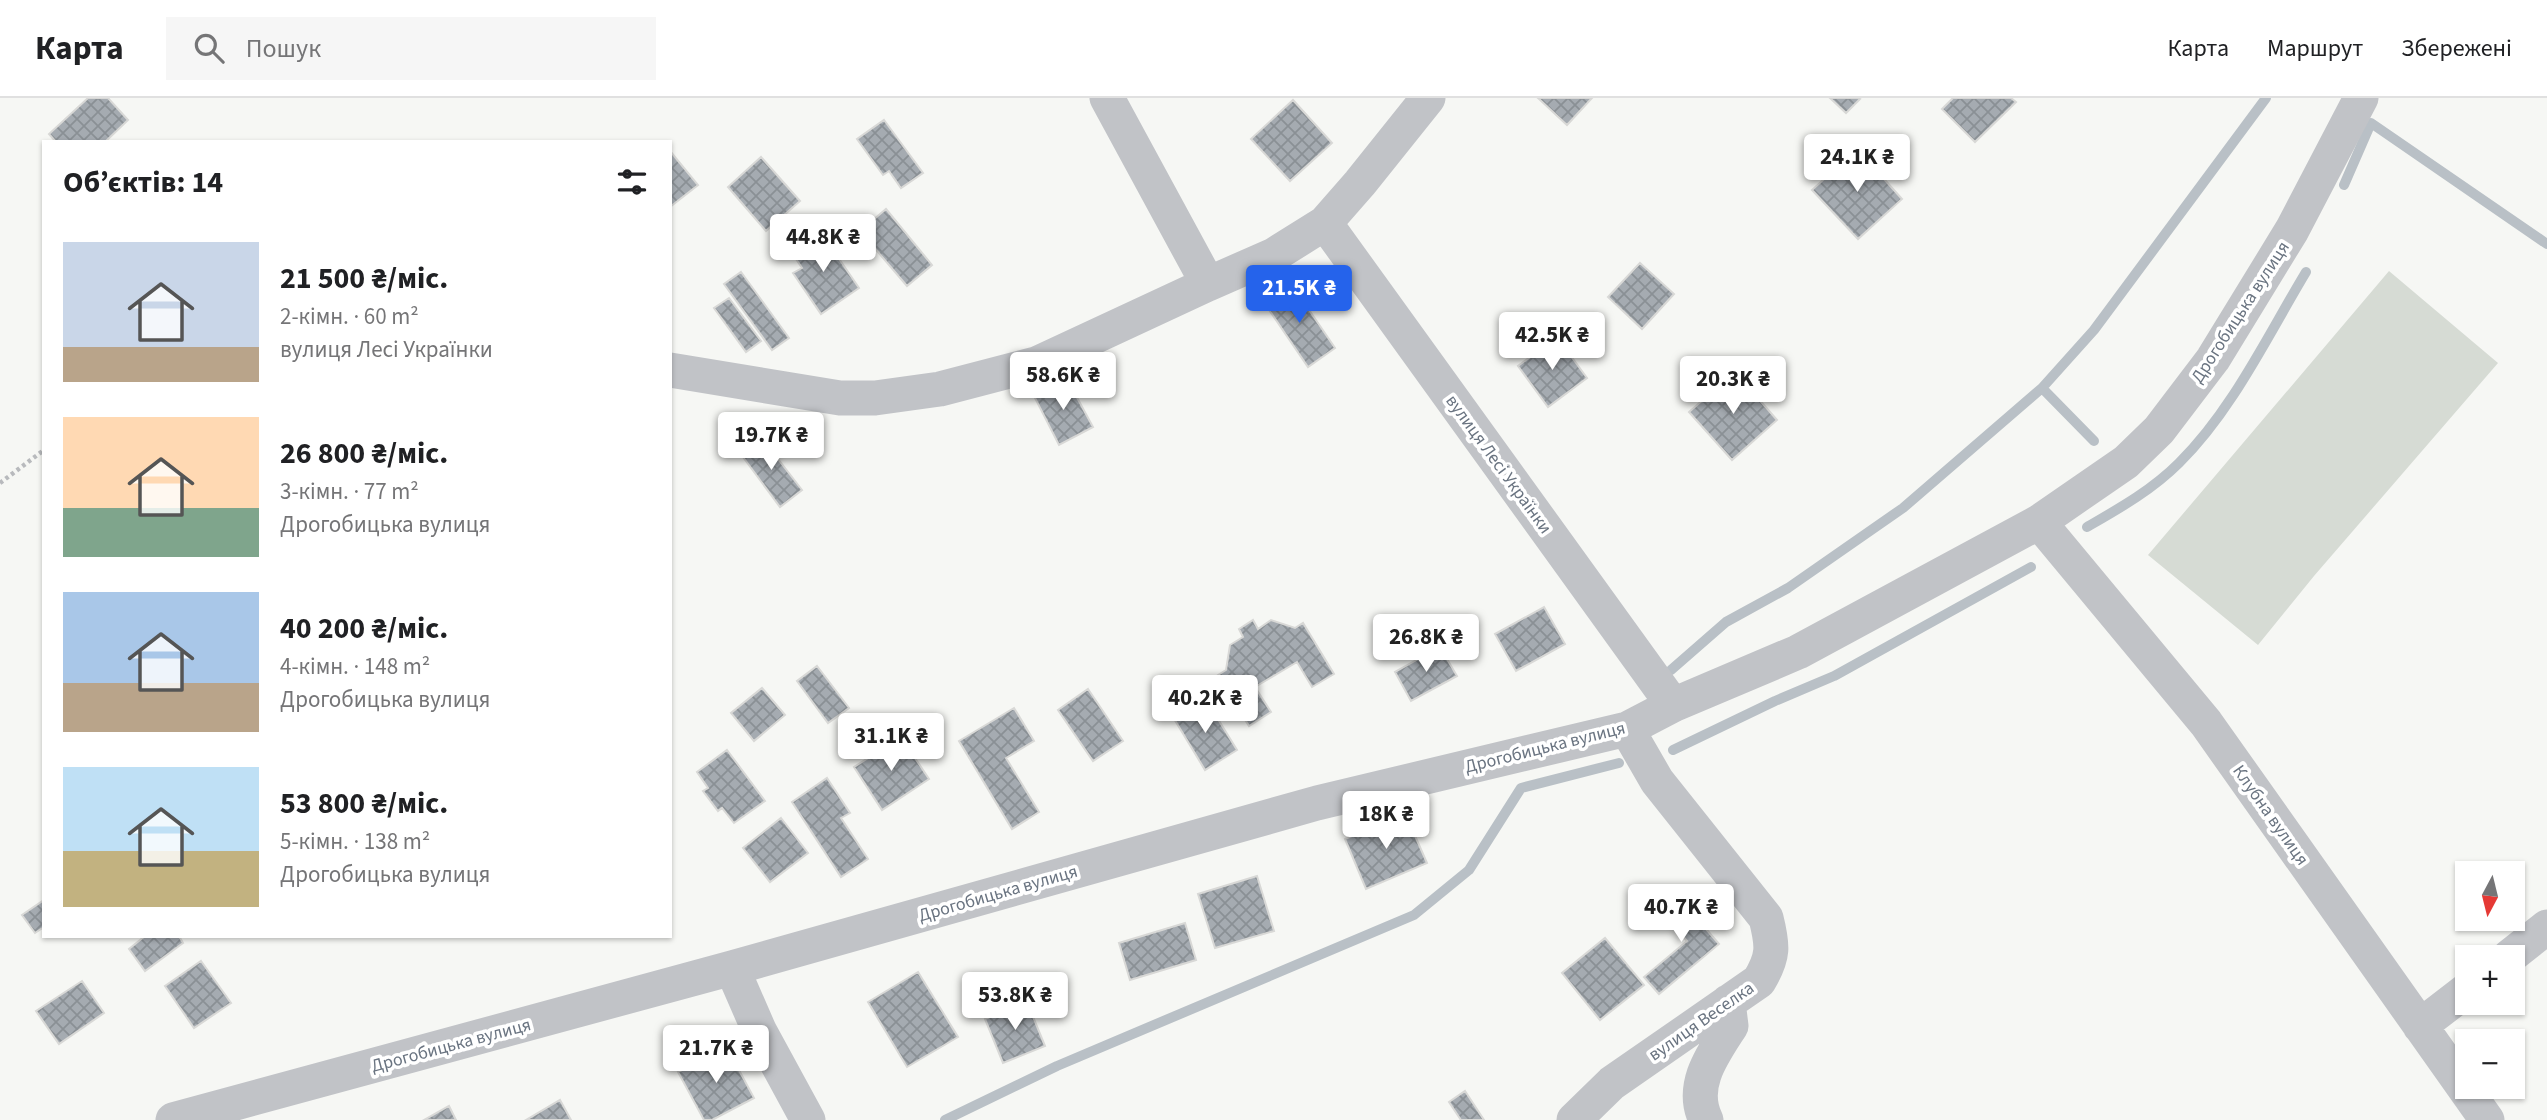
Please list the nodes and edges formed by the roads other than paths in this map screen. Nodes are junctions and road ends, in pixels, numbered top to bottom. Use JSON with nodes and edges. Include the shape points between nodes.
{"nodes":[{"id":1,"x":1107,"y":98,"type":"edge"},
{"id":2,"x":1428,"y":98,"type":"edge"},
{"id":3,"x":2361,"y":98,"type":"edge"},
{"id":4,"x":1325,"y":223,"type":"junction"},
{"id":5,"x":1208,"y":284,"type":"junction"},
{"id":6,"x":672,"y":370,"type":"edge"},
{"id":7,"x":2039,"y":522,"type":"junction"},
{"id":8,"x":1673,"y":705,"type":"junction"},
{"id":9,"x":1627,"y":729,"type":"junction"},
{"id":10,"x":2547,"y":928,"type":"edge"},
{"id":11,"x":2525,"y":945,"type":"edge"},
{"id":12,"x":732,"y":968,"type":"junction"},
{"id":13,"x":2455,"y":999,"type":"edge"},
{"id":14,"x":1728,"y":1002,"type":"junction"},
{"id":15,"x":2420,"y":1026,"type":"junction"},
{"id":16,"x":173,"y":1120,"type":"edge"},
{"id":17,"x":808,"y":1120,"type":"edge"},
{"id":18,"x":1574,"y":1120,"type":"edge"},
{"id":19,"x":1706,"y":1120,"type":"edge"},
{"id":20,"x":2487,"y":1120,"type":"edge"}],
"edges":[{"from":1,"to":5,"type":"street"},
{"from":2,"to":4,"type":"street"},
{"from":3,"to":7,"type":"street","name":"Дрогобицька вулиця","via":[[2292,230],[2206,369],[2159,430],[2126,461]]},
{"from":4,"to":5,"type":"street","via":[[1274,255]]},
{"from":4,"to":8,"type":"street","name":"вулиця Лесі Українки"},
{"from":5,"to":6,"type":"street","via":[[1037,364],[940,389],[840,398]]},
{"from":7,"to":8,"type":"street","name":"Дрогобицька вулиця","via":[[1798,652]]},
{"from":7,"to":15,"type":"street","name":"Клубна вулиця","via":[[2206,723]]},
{"from":8,"to":9,"type":"street","name":"Дрогобицька вулиця"},
{"from":9,"to":12,"type":"street","name":"Дрогобицька вулиця","via":[[1317,803]]},
{"from":9,"to":14,"type":"street","name":"вулиця Веселка","via":[[1657,781],[1766,918],[1772,942],[1770,961],[1759,981]]},
{"from":10,"to":11,"type":"street"},
{"from":12,"to":16,"type":"street","name":"Дрогобицька вулиця"},
{"from":12,"to":17,"type":"street","via":[[759,1030]]},
{"from":13,"to":15,"type":"street"},
{"from":14,"to":18,"type":"street","name":"вулиця Веселка","via":[[1612,1083]]},
{"from":14,"to":19,"type":"street","via":[[1731,1026],[1703,1073]]},
{"from":15,"to":20,"type":"street","name":"Клубна вулиця"}]}
